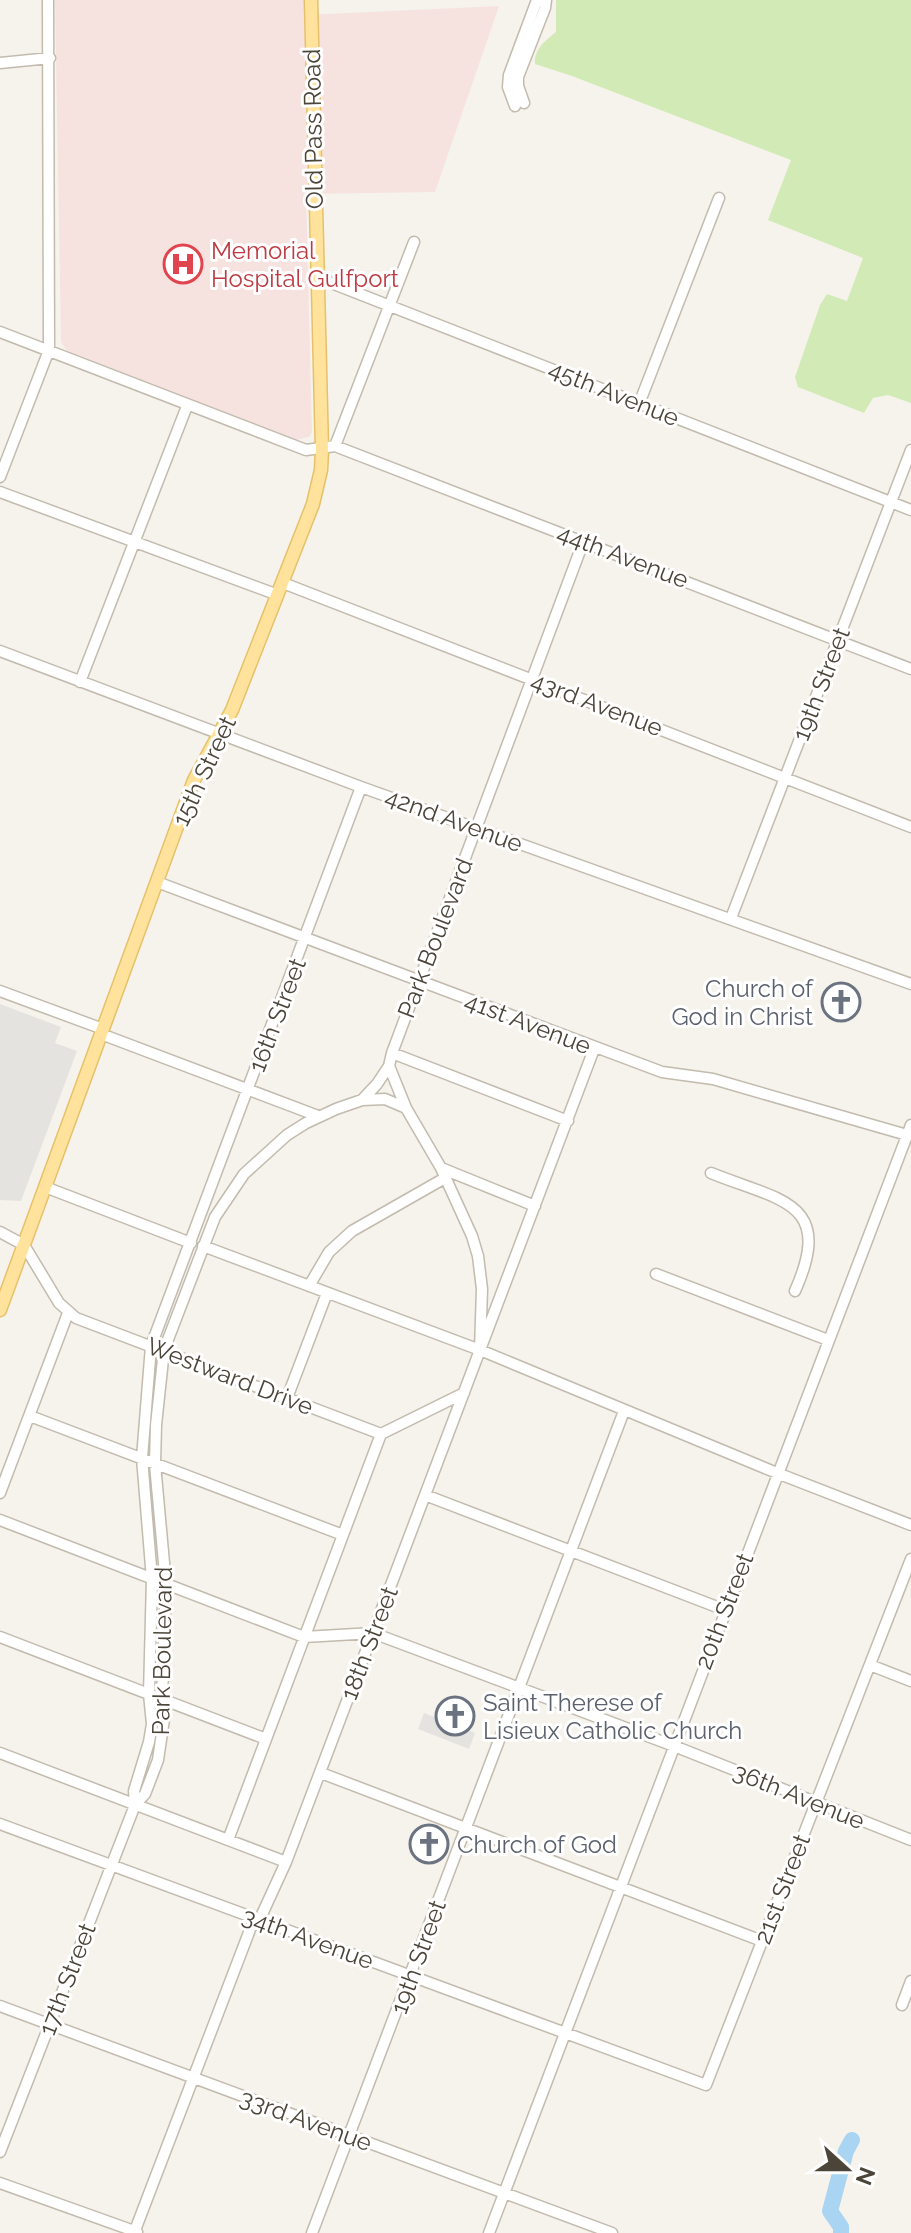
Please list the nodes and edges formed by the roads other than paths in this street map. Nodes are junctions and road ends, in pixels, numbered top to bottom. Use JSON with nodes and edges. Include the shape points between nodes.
{"nodes":[{"id":1,"x":48,"y":0,"type":"edge"},
{"id":2,"x":311,"y":0,"type":"edge"},
{"id":3,"x":537,"y":0,"type":"edge"},
{"id":4,"x":546,"y":0,"type":"edge"},
{"id":5,"x":50,"y":58,"type":"junction"},
{"id":6,"x":0,"y":63,"type":"edge"},
{"id":7,"x":719,"y":198,"type":"dead end"},
{"id":8,"x":414,"y":242,"type":"dead end"},
{"id":9,"x":316,"y":277,"type":"junction"},
{"id":10,"x":390,"y":305,"type":"junction"},
{"id":11,"x":0,"y":332,"type":"edge"},
{"id":12,"x":49,"y":350,"type":"junction"},
{"id":13,"x":639,"y":404,"type":"junction"},
{"id":14,"x":187,"y":406,"type":"junction"},
{"id":15,"x":328,"y":448,"type":"junction"},
{"id":16,"x":911,"y":450,"type":"edge"},
{"id":17,"x":0,"y":477,"type":"edge"},
{"id":18,"x":0,"y":492,"type":"edge"},
{"id":19,"x":891,"y":502,"type":"junction"},
{"id":20,"x":911,"y":510,"type":"edge"},
{"id":21,"x":584,"y":540,"type":"junction"},
{"id":22,"x":135,"y":542,"type":"junction"},
{"id":23,"x":280,"y":589,"type":"junction"},
{"id":24,"x":837,"y":640,"type":"junction"},
{"id":25,"x":0,"y":651,"type":"edge"},
{"id":26,"x":911,"y":669,"type":"edge"},
{"id":27,"x":533,"y":679,"type":"junction"},
{"id":28,"x":80,"y":682,"type":"junction"},
{"id":29,"x":218,"y":732,"type":"junction"},
{"id":30,"x":785,"y":778,"type":"junction"},
{"id":31,"x":361,"y":787,"type":"junction"},
{"id":32,"x":911,"y":827,"type":"edge"},
{"id":33,"x":476,"y":828,"type":"junction"},
{"id":34,"x":157,"y":882,"type":"junction"},
{"id":35,"x":731,"y":918,"type":"junction"},
{"id":36,"x":305,"y":939,"type":"junction"},
{"id":37,"x":417,"y":981,"type":"junction"},
{"id":38,"x":911,"y":984,"type":"edge"},
{"id":39,"x":0,"y":991,"type":"edge"},
{"id":40,"x":102,"y":1032,"type":"junction"},
{"id":41,"x":594,"y":1049,"type":"junction"},
{"id":42,"x":392,"y":1053,"type":"junction"},
{"id":43,"x":389,"y":1066,"type":"junction"},
{"id":44,"x":249,"y":1089,"type":"junction"},
{"id":45,"x":362,"y":1100,"type":"junction"},
{"id":46,"x":406,"y":1108,"type":"junction"},
{"id":47,"x":318,"y":1116,"type":"junction"},
{"id":48,"x":568,"y":1121,"type":"junction"},
{"id":49,"x":909,"y":1130,"type":"edge"},
{"id":50,"x":443,"y":1173,"type":"junction"},
{"id":51,"x":711,"y":1173,"type":"dead end"},
{"id":52,"x":213,"y":1184,"type":"junction"},
{"id":53,"x":45,"y":1187,"type":"junction"},
{"id":54,"x":535,"y":1206,"type":"junction"},
{"id":55,"x":0,"y":1232,"type":"edge"},
{"id":56,"x":191,"y":1243,"type":"junction"},
{"id":57,"x":24,"y":1245,"type":"junction"},
{"id":58,"x":203,"y":1246,"type":"junction"},
{"id":59,"x":656,"y":1274,"type":"dead end"},
{"id":60,"x":309,"y":1286,"type":"junction"},
{"id":61,"x":795,"y":1291,"type":"dead end"},
{"id":62,"x":327,"y":1293,"type":"junction"},
{"id":63,"x":0,"y":1310,"type":"edge"},
{"id":64,"x":68,"y":1313,"type":"junction"},
{"id":65,"x":828,"y":1340,"type":"junction"},
{"id":66,"x":151,"y":1346,"type":"junction"},
{"id":67,"x":164,"y":1350,"type":"junction"},
{"id":68,"x":480,"y":1350,"type":"junction"},
{"id":69,"x":464,"y":1393,"type":"junction"},
{"id":70,"x":287,"y":1398,"type":"junction"},
{"id":71,"x":624,"y":1411,"type":"junction"},
{"id":72,"x":30,"y":1416,"type":"junction"},
{"id":73,"x":381,"y":1434,"type":"junction"},
{"id":74,"x":142,"y":1458,"type":"junction"},
{"id":75,"x":155,"y":1464,"type":"junction"},
{"id":76,"x":777,"y":1473,"type":"junction"},
{"id":77,"x":0,"y":1492,"type":"edge"},
{"id":78,"x":425,"y":1495,"type":"junction"},
{"id":79,"x":0,"y":1520,"type":"edge"},
{"id":80,"x":911,"y":1525,"type":"edge"},
{"id":81,"x":343,"y":1535,"type":"junction"},
{"id":82,"x":571,"y":1550,"type":"junction"},
{"id":83,"x":911,"y":1559,"type":"edge"},
{"id":84,"x":152,"y":1579,"type":"junction"},
{"id":85,"x":166,"y":1585,"type":"junction"},
{"id":86,"x":725,"y":1610,"type":"junction"},
{"id":87,"x":373,"y":1633,"type":"junction"},
{"id":88,"x":0,"y":1637,"type":"edge"},
{"id":89,"x":304,"y":1637,"type":"junction"},
{"id":90,"x":870,"y":1665,"type":"junction"},
{"id":91,"x":911,"y":1681,"type":"edge"},
{"id":92,"x":519,"y":1690,"type":"junction"},
{"id":93,"x":149,"y":1694,"type":"junction"},
{"id":94,"x":162,"y":1699,"type":"junction"},
{"id":95,"x":266,"y":1739,"type":"junction"},
{"id":96,"x":674,"y":1746,"type":"junction"},
{"id":97,"x":0,"y":1753,"type":"edge"},
{"id":98,"x":321,"y":1773,"type":"junction"},
{"id":99,"x":815,"y":1803,"type":"junction"},
{"id":100,"x":135,"y":1805,"type":"junction"},
{"id":101,"x":0,"y":1824,"type":"edge"},
{"id":102,"x":465,"y":1828,"type":"junction"},
{"id":103,"x":228,"y":1840,"type":"junction"},
{"id":104,"x":911,"y":1840,"type":"edge"},
{"id":105,"x":286,"y":1862,"type":"junction"},
{"id":106,"x":111,"y":1865,"type":"junction"},
{"id":107,"x":621,"y":1887,"type":"junction"},
{"id":108,"x":259,"y":1921,"type":"junction"},
{"id":109,"x":762,"y":1941,"type":"junction"},
{"id":110,"x":411,"y":1976,"type":"junction"},
{"id":111,"x":911,"y":1981,"type":"edge"},
{"id":112,"x":902,"y":2005,"type":"dead end"},
{"id":113,"x":0,"y":2006,"type":"edge"},
{"id":114,"x":50,"y":2024,"type":"junction"},
{"id":115,"x":567,"y":2032,"type":"junction"},
{"id":116,"x":191,"y":2079,"type":"junction"},
{"id":117,"x":706,"y":2085,"type":"joint"},
{"id":118,"x":350,"y":2137,"type":"junction"},
{"id":119,"x":0,"y":2152,"type":"edge"},
{"id":120,"x":0,"y":2183,"type":"edge"},
{"id":121,"x":505,"y":2193,"type":"junction"},
{"id":122,"x":136,"y":2232,"type":"edge"},
{"id":123,"x":312,"y":2233,"type":"edge"},
{"id":124,"x":489,"y":2233,"type":"edge"},
{"id":125,"x":612,"y":2233,"type":"edge"}],
"edges":[{"from":1,"to":5,"type":"street"},
{"from":2,"to":9,"type":"main road","name":"Old Pass Road"},
{"from":3,"to":4,"type":"street","via":[[509,75],[508,87],[520,104],[518,77]]},
{"from":5,"to":6,"type":"street"},
{"from":5,"to":12,"type":"street"},
{"from":7,"to":13,"type":"street"},
{"from":8,"to":10,"type":"street","name":"15th Street"},
{"from":9,"to":10,"type":"street","name":"45th Avenue"},
{"from":9,"to":15,"type":"main road","name":"Old Pass Road"},
{"from":10,"to":13,"type":"street","name":"45th Avenue"},
{"from":10,"to":15,"type":"street","name":"15th Street"},
{"from":11,"to":12,"type":"street","name":"44th Avenue"},
{"from":12,"to":14,"type":"street","name":"44th Avenue"},
{"from":12,"to":17,"type":"street"},
{"from":13,"to":19,"type":"street","name":"45th Avenue"},
{"from":14,"to":15,"type":"street","name":"44th Avenue","via":[[306,450]]},
{"from":14,"to":22,"type":"street"},
{"from":15,"to":21,"type":"street","name":"44th Avenue"},
{"from":15,"to":23,"type":"main road","name":"15th Street"},
{"from":16,"to":19,"type":"street","name":"19th Street"},
{"from":18,"to":22,"type":"street","name":"43rd Avenue"},
{"from":19,"to":20,"type":"street","name":"45th Avenue"},
{"from":19,"to":24,"type":"street","name":"19th Street"},
{"from":21,"to":24,"type":"street","name":"44th Avenue"},
{"from":21,"to":27,"type":"street","name":"Park Boulevard"},
{"from":22,"to":23,"type":"street","name":"43rd Avenue"},
{"from":22,"to":28,"type":"street"},
{"from":23,"to":27,"type":"street","name":"43rd Avenue"},
{"from":23,"to":29,"type":"main road","name":"15th Street","via":[[232,710]]},
{"from":24,"to":26,"type":"street","name":"44th Avenue"},
{"from":24,"to":30,"type":"street","name":"19th Street"},
{"from":25,"to":28,"type":"street","name":"42nd Avenue"},
{"from":27,"to":30,"type":"street","name":"43rd Avenue"},
{"from":27,"to":33,"type":"street","name":"Park Boulevard"},
{"from":28,"to":29,"type":"street","name":"42nd Avenue"},
{"from":29,"to":31,"type":"street","name":"42nd Avenue"},
{"from":29,"to":34,"type":"main road","name":"15th Street","via":[[194,780]]},
{"from":30,"to":32,"type":"street","name":"43rd Avenue"},
{"from":30,"to":35,"type":"street","name":"19th Street"},
{"from":31,"to":33,"type":"street","name":"42nd Avenue"},
{"from":31,"to":36,"type":"street","name":"16th Street"},
{"from":33,"to":35,"type":"street","name":"42nd Avenue"},
{"from":33,"to":37,"type":"street","name":"Park Boulevard"},
{"from":34,"to":36,"type":"street","name":"41st Avenue"},
{"from":34,"to":40,"type":"main road","name":"15th Street"},
{"from":35,"to":38,"type":"street","name":"42nd Avenue"},
{"from":36,"to":37,"type":"street","name":"41st Avenue"},
{"from":36,"to":44,"type":"street","name":"16th Street"},
{"from":37,"to":41,"type":"street","name":"41st Avenue"},
{"from":37,"to":42,"type":"street","name":"Park Boulevard"},
{"from":39,"to":40,"type":"street"},
{"from":40,"to":44,"type":"street"},
{"from":40,"to":53,"type":"main road","name":"15th Street"},
{"from":41,"to":48,"type":"street","name":"18th Street"},
{"from":41,"to":49,"type":"street","name":"41st Avenue","via":[[662,1072],[727,1083]]},
{"from":42,"to":43,"type":"street","name":"Park Boulevard"},
{"from":42,"to":48,"type":"street"},
{"from":43,"to":45,"type":"street","name":"Park Boulevard"},
{"from":43,"to":46,"type":"street"},
{"from":44,"to":47,"type":"street"},
{"from":44,"to":52,"type":"street","name":"16th Street"},
{"from":45,"to":46,"type":"street","name":"Park Boulevard","via":[[385,1099]]},
{"from":45,"to":47,"type":"street","name":"Park Boulevard"},
{"from":46,"to":50,"type":"street"},
{"from":47,"to":58,"type":"street","name":"Park Boulevard","via":[[256,1161],[215,1217]]},
{"from":48,"to":54,"type":"street","name":"18th Street"},
{"from":49,"to":65,"type":"street","name":"20th Street"},
{"from":50,"to":54,"type":"street"},
{"from":50,"to":60,"type":"street","via":[[352,1231],[329,1252]]},
{"from":50,"to":68,"type":"street","via":[[478,1256]]},
{"from":51,"to":61,"type":"street","via":[[793,1207],[806,1221],[809,1253]]},
{"from":52,"to":56,"type":"street","name":"16th Street"},
{"from":52,"to":58,"type":"street"},
{"from":53,"to":56,"type":"street"},
{"from":53,"to":57,"type":"main road","name":"15th Street"},
{"from":54,"to":68,"type":"street","name":"18th Street"},
{"from":55,"to":57,"type":"street"},
{"from":56,"to":66,"type":"street","name":"Park Boulevard"},
{"from":57,"to":63,"type":"main road","name":"15th Street"},
{"from":57,"to":64,"type":"street"},
{"from":58,"to":60,"type":"street"},
{"from":58,"to":67,"type":"street","name":"Park Boulevard"},
{"from":59,"to":65,"type":"street"},
{"from":60,"to":62,"type":"street"},
{"from":62,"to":68,"type":"street"},
{"from":62,"to":70,"type":"street"},
{"from":64,"to":66,"type":"street","name":"Westward Drive"},
{"from":64,"to":72,"type":"street"},
{"from":65,"to":76,"type":"street","name":"20th Street"},
{"from":66,"to":67,"type":"street","name":"Westward Drive"},
{"from":66,"to":74,"type":"street","name":"Park Boulevard"},
{"from":67,"to":70,"type":"street","name":"Westward Drive"},
{"from":67,"to":75,"type":"street","name":"Park Boulevard"},
{"from":68,"to":69,"type":"street","name":"18th Street"},
{"from":68,"to":71,"type":"street"},
{"from":69,"to":73,"type":"street"},
{"from":69,"to":78,"type":"street","name":"18th Street"},
{"from":70,"to":73,"type":"street","name":"Westward Drive"},
{"from":71,"to":76,"type":"street"},
{"from":71,"to":82,"type":"street","name":"19th Street"},
{"from":72,"to":74,"type":"street"},
{"from":72,"to":77,"type":"street"},
{"from":73,"to":81,"type":"street"},
{"from":74,"to":75,"type":"street"},
{"from":74,"to":84,"type":"street","name":"Park Boulevard"},
{"from":75,"to":81,"type":"street"},
{"from":75,"to":85,"type":"street","name":"Park Boulevard"},
{"from":76,"to":80,"type":"street"},
{"from":76,"to":86,"type":"street","name":"20th Street"},
{"from":78,"to":82,"type":"street"},
{"from":78,"to":87,"type":"street","name":"18th Street"},
{"from":79,"to":84,"type":"street"},
{"from":81,"to":89,"type":"street"},
{"from":82,"to":86,"type":"street"},
{"from":82,"to":92,"type":"street","name":"19th Street"},
{"from":83,"to":90,"type":"street","name":"21st Street"},
{"from":84,"to":85,"type":"street"},
{"from":84,"to":93,"type":"street","name":"Park Boulevard"},
{"from":85,"to":89,"type":"street"},
{"from":85,"to":94,"type":"street","name":"Park Boulevard"},
{"from":86,"to":96,"type":"street","name":"20th Street"},
{"from":87,"to":89,"type":"street"},
{"from":87,"to":92,"type":"street","name":"36th Avenue"},
{"from":87,"to":98,"type":"street","name":"18th Street"},
{"from":88,"to":93,"type":"street"},
{"from":89,"to":95,"type":"street"},
{"from":90,"to":91,"type":"street"},
{"from":90,"to":99,"type":"street","name":"21st Street"},
{"from":92,"to":96,"type":"street","name":"36th Avenue"},
{"from":92,"to":102,"type":"street","name":"19th Street"},
{"from":93,"to":94,"type":"street"},
{"from":93,"to":100,"type":"street","name":"Park Boulevard","via":[[151,1732]]},
{"from":94,"to":95,"type":"street"},
{"from":94,"to":100,"type":"street","name":"Park Boulevard","via":[[161,1748],[145,1794]]},
{"from":95,"to":103,"type":"street"},
{"from":96,"to":99,"type":"street","name":"36th Avenue"},
{"from":96,"to":107,"type":"street","name":"20th Street"},
{"from":97,"to":100,"type":"street"},
{"from":98,"to":102,"type":"street"},
{"from":98,"to":105,"type":"street","name":"18th Street"},
{"from":99,"to":104,"type":"street","name":"36th Avenue"},
{"from":99,"to":109,"type":"street","name":"21st Street"},
{"from":100,"to":103,"type":"street"},
{"from":100,"to":106,"type":"street","name":"17th Street"},
{"from":101,"to":106,"type":"street","name":"34th Avenue"},
{"from":102,"to":107,"type":"street"},
{"from":102,"to":110,"type":"street","name":"19th Street"},
{"from":103,"to":105,"type":"street"},
{"from":105,"to":108,"type":"street","name":"18th Street"},
{"from":106,"to":108,"type":"street","name":"34th Avenue"},
{"from":106,"to":114,"type":"street","name":"17th Street"},
{"from":107,"to":109,"type":"street"},
{"from":107,"to":115,"type":"street","name":"20th Street"},
{"from":108,"to":110,"type":"street","name":"34th Avenue"},
{"from":108,"to":116,"type":"street","name":"18th Street","via":[[251,1927]]},
{"from":109,"to":117,"type":"street","name":"21st Street"},
{"from":110,"to":115,"type":"street","name":"34th Avenue"},
{"from":110,"to":118,"type":"street","name":"19th Street"},
{"from":111,"to":112,"type":"street"},
{"from":113,"to":114,"type":"street","name":"33rd Avenue"},
{"from":114,"to":116,"type":"street","name":"33rd Avenue"},
{"from":114,"to":119,"type":"street","name":"17th Street"},
{"from":115,"to":117,"type":"street","name":"34th Avenue"},
{"from":115,"to":121,"type":"street","name":"20th Street"},
{"from":116,"to":118,"type":"street","name":"33rd Avenue"},
{"from":116,"to":122,"type":"street","name":"18th Street"},
{"from":118,"to":121,"type":"street","name":"33rd Avenue"},
{"from":118,"to":123,"type":"street","name":"19th Street"},
{"from":120,"to":122,"type":"street"},
{"from":121,"to":124,"type":"street","name":"20th Street"},
{"from":121,"to":125,"type":"street","name":"33rd Avenue"}]}
